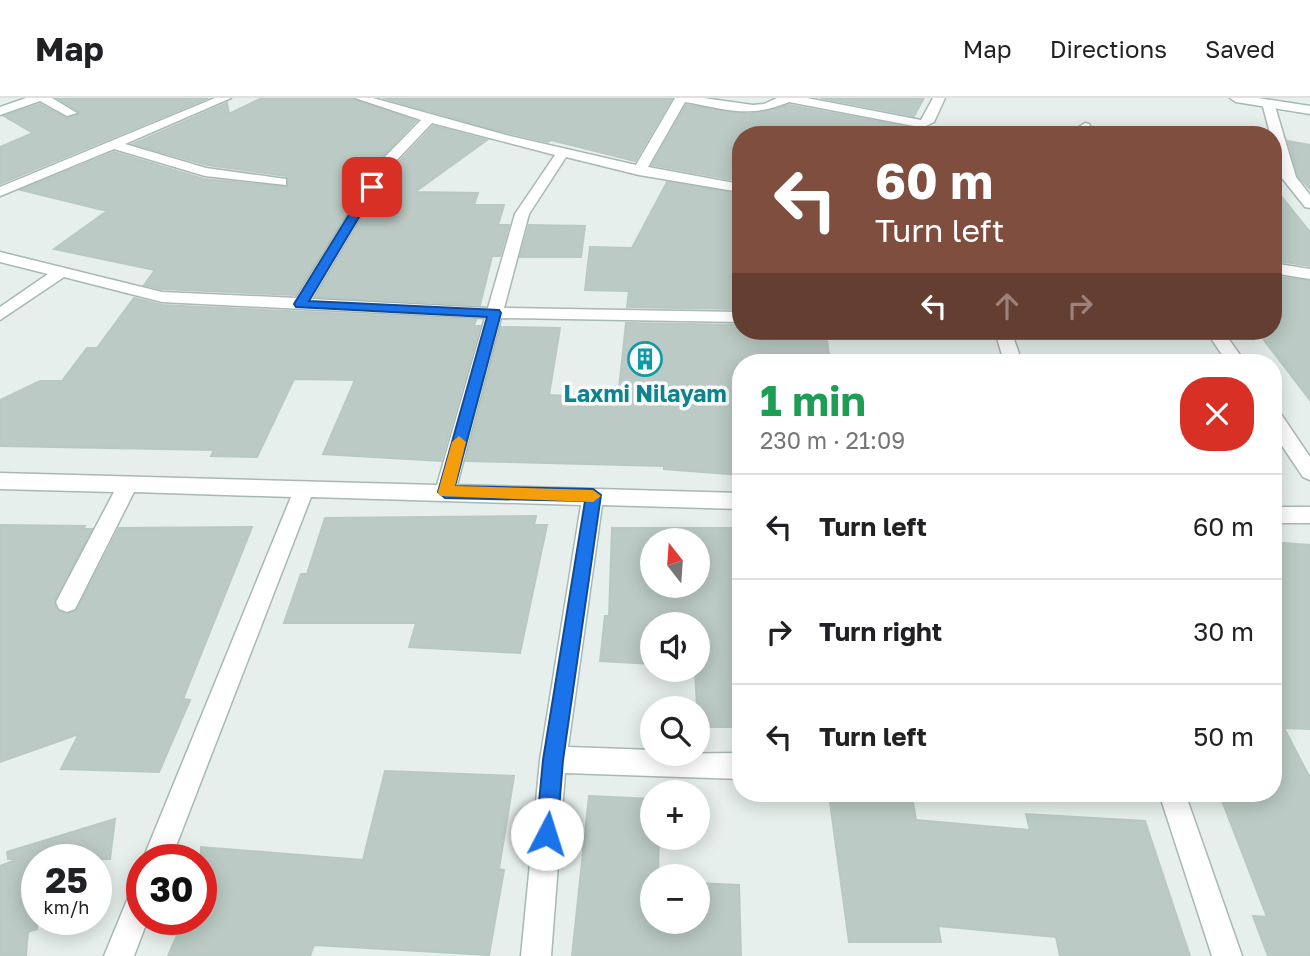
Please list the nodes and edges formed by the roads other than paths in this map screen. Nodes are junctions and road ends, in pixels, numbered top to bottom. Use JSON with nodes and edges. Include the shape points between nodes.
{"nodes":[{"id":1,"x":40,"y":98,"type":"edge"},
{"id":2,"x":225,"y":98,"type":"edge"},
{"id":3,"x":682,"y":98,"type":"edge"},
{"id":4,"x":939,"y":98,"type":"edge"},
{"id":5,"x":1236,"y":98,"type":"edge"},
{"id":6,"x":371,"y":99,"type":"edge"},
{"id":7,"x":1268,"y":103,"type":"junction"},
{"id":8,"x":1310,"y":110,"type":"edge"},
{"id":9,"x":0,"y":111,"type":"edge"},
{"id":10,"x":71,"y":113,"type":"dead end"},
{"id":11,"x":429,"y":119,"type":"junction"},
{"id":12,"x":906,"y":126,"type":"edge"},
{"id":13,"x":923,"y":126,"type":"edge"},
{"id":14,"x":1274,"y":126,"type":"edge"},
{"id":15,"x":114,"y":145,"type":"junction"},
{"id":16,"x":1282,"y":153,"type":"edge"},
{"id":17,"x":562,"y":154,"type":"junction"},
{"id":18,"x":639,"y":171,"type":"junction"},
{"id":19,"x":281,"y":182,"type":"dead end"},
{"id":20,"x":732,"y":187,"type":"edge"},
{"id":21,"x":0,"y":192,"type":"edge"},
{"id":22,"x":1310,"y":204,"type":"edge"},
{"id":23,"x":0,"y":257,"type":"edge"},
{"id":24,"x":1282,"y":270,"type":"edge"},
{"id":25,"x":61,"y":272,"type":"junction"},
{"id":26,"x":1310,"y":274,"type":"edge"},
{"id":27,"x":300,"y":304,"type":"junction"},
{"id":28,"x":494,"y":313,"type":"junction"},
{"id":29,"x":0,"y":315,"type":"edge"},
{"id":30,"x":732,"y":317,"type":"edge"},
{"id":31,"x":1282,"y":431,"type":"edge"},
{"id":32,"x":1310,"y":472,"type":"edge"},
{"id":33,"x":0,"y":481,"type":"edge"},
{"id":34,"x":128,"y":485,"type":"junction"},
{"id":35,"x":304,"y":490,"type":"junction"},
{"id":36,"x":445,"y":492,"type":"junction"},
{"id":37,"x":593,"y":495,"type":"junction"},
{"id":38,"x":732,"y":501,"type":"edge"},
{"id":39,"x":1282,"y":514,"type":"edge"},
{"id":40,"x":1310,"y":515,"type":"edge"},
{"id":41,"x":67,"y":602,"type":"dead end"},
{"id":42,"x":553,"y":760,"type":"junction"},
{"id":43,"x":732,"y":766,"type":"edge"},
{"id":44,"x":1175,"y":802,"type":"edge"},
{"id":45,"x":163,"y":844,"type":"edge"},
{"id":46,"x":127,"y":935,"type":"edge"},
{"id":47,"x":119,"y":956,"type":"edge"},
{"id":48,"x":536,"y":956,"type":"edge"},
{"id":49,"x":1227,"y":956,"type":"edge"}],
"edges":[{"from":1,"to":9,"type":"street"},
{"from":1,"to":10,"type":"street"},
{"from":2,"to":15,"type":"street"},
{"from":3,"to":12,"type":"street","via":[[750,108],[766,108],[789,99]]},
{"from":3,"to":18,"type":"street"},
{"from":4,"to":13,"type":"street"},
{"from":5,"to":7,"type":"street"},
{"from":6,"to":11,"type":"street"},
{"from":7,"to":8,"type":"street"},
{"from":7,"to":14,"type":"street"},
{"from":11,"to":17,"type":"street"},
{"from":11,"to":27,"type":"street","via":[[386,164]]},
{"from":15,"to":19,"type":"street","via":[[205,172]]},
{"from":15,"to":21,"type":"street"},
{"from":16,"to":22,"type":"street","via":[[1289,178]]},
{"from":17,"to":18,"type":"street"},
{"from":17,"to":28,"type":"street","via":[[522,215]]},
{"from":18,"to":20,"type":"street"},
{"from":23,"to":25,"type":"street"},
{"from":24,"to":26,"type":"street"},
{"from":25,"to":27,"type":"street","via":[[162,298]]},
{"from":25,"to":29,"type":"street"},
{"from":27,"to":28,"type":"street"},
{"from":28,"to":30,"type":"street"},
{"from":28,"to":36,"type":"street"},
{"from":31,"to":32,"type":"street"},
{"from":33,"to":34,"type":"street"},
{"from":34,"to":35,"type":"street"},
{"from":34,"to":41,"type":"street"},
{"from":35,"to":36,"type":"street"},
{"from":35,"to":45,"type":"street"},
{"from":36,"to":37,"type":"street"},
{"from":37,"to":38,"type":"street"},
{"from":37,"to":42,"type":"street"},
{"from":39,"to":40,"type":"street"},
{"from":42,"to":43,"type":"street"},
{"from":42,"to":48,"type":"street"},
{"from":44,"to":49,"type":"street"},
{"from":46,"to":47,"type":"street"}]}
